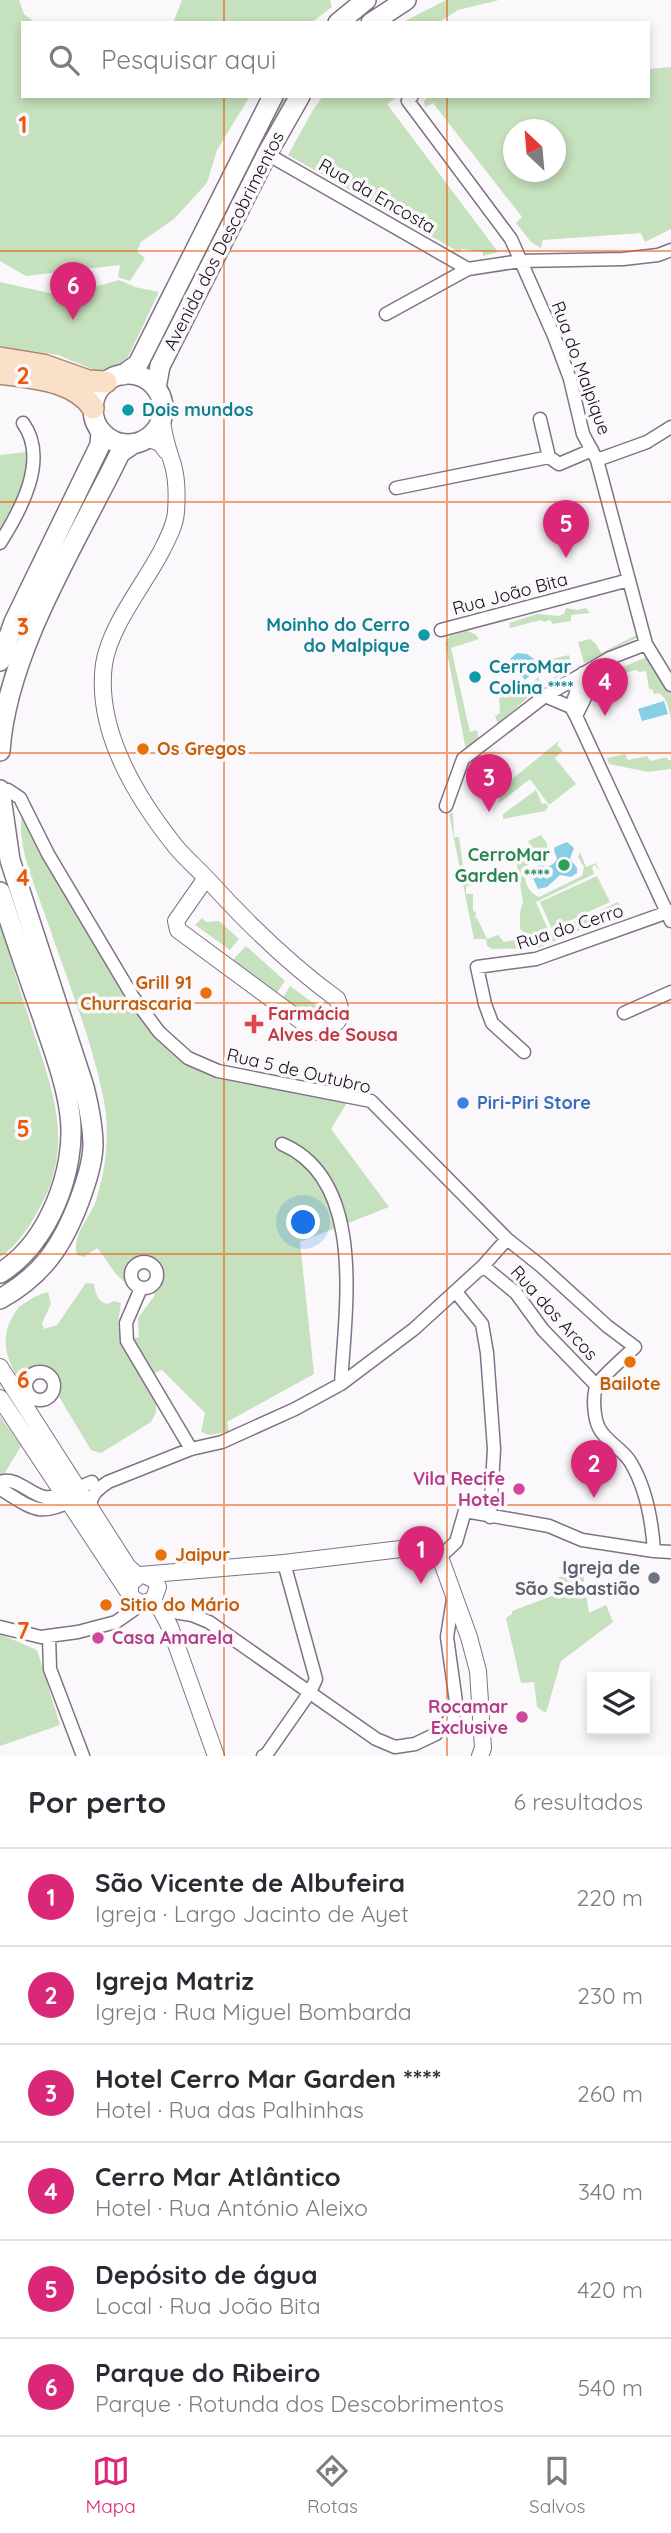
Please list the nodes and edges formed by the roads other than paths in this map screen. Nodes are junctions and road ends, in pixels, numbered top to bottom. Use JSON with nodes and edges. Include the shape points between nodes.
{"nodes":[{"id":1,"x":366,"y":0,"type":"edge"},
{"id":2,"x":406,"y":0,"type":"edge"},
{"id":3,"x":340,"y":21,"type":"edge"},
{"id":4,"x":374,"y":21,"type":"edge"},
{"id":5,"x":272,"y":98,"type":"edge"},
{"id":6,"x":299,"y":98,"type":"edge"},
{"id":7,"x":410,"y":98,"type":"edge"},
{"id":8,"x":267,"y":154,"type":"junction"},
{"id":9,"x":671,"y":250,"type":"edge"},
{"id":10,"x":520,"y":261,"type":"junction"},
{"id":11,"x":468,"y":269,"type":"junction"},
{"id":12,"x":386,"y":314,"type":"dead end"},
{"id":13,"x":0,"y":358,"type":"edge"},
{"id":14,"x":0,"y":373,"type":"edge"},
{"id":15,"x":115,"y":378,"type":"junction"},
{"id":16,"x":156,"y":388,"type":"junction"},
{"id":17,"x":93,"y":408,"type":"junction"},
{"id":18,"x":162,"y":419,"type":"junction"},
{"id":19,"x":540,"y":419,"type":"dead end"},
{"id":20,"x":23,"y":423,"type":"dead end"},
{"id":21,"x":671,"y":427,"type":"edge"},
{"id":22,"x":101,"y":431,"type":"junction"},
{"id":23,"x":140,"y":441,"type":"junction"},
{"id":24,"x":167,"y":452,"type":"junction"},
{"id":25,"x":594,"y":455,"type":"junction"},
{"id":26,"x":549,"y":457,"type":"junction"},
{"id":27,"x":396,"y":488,"type":"dead end"},
{"id":28,"x":0,"y":542,"type":"edge"},
{"id":29,"x":629,"y":580,"type":"junction"},
{"id":30,"x":442,"y":630,"type":"dead end"},
{"id":31,"x":646,"y":644,"type":"junction"},
{"id":32,"x":610,"y":658,"type":"junction"},
{"id":33,"x":0,"y":661,"type":"edge"},
{"id":34,"x":583,"y":673,"type":"junction"},
{"id":35,"x":671,"y":685,"type":"edge"},
{"id":36,"x":545,"y":696,"type":"junction"},
{"id":37,"x":573,"y":712,"type":"junction"},
{"id":38,"x":0,"y":751,"type":"edge"},
{"id":39,"x":4,"y":790,"type":"edge"},
{"id":40,"x":446,"y":806,"type":"dead end"},
{"id":41,"x":206,"y":878,"type":"junction"},
{"id":42,"x":0,"y":892,"type":"edge"},
{"id":43,"x":670,"y":915,"type":"edge"},
{"id":44,"x":671,"y":992,"type":"edge"},
{"id":45,"x":624,"y":1013,"type":"dead end"},
{"id":46,"x":524,"y":1052,"type":"dead end"},
{"id":47,"x":282,"y":1144,"type":"dead end"},
{"id":48,"x":507,"y":1240,"type":"junction"},
{"id":49,"x":483,"y":1266,"type":"junction"},
{"id":50,"x":0,"y":1273,"type":"edge"},
{"id":51,"x":141,"y":1287,"type":"dead end"},
{"id":52,"x":456,"y":1292,"type":"junction"},
{"id":53,"x":0,"y":1299,"type":"edge"},
{"id":54,"x":0,"y":1367,"type":"edge"},
{"id":55,"x":341,"y":1384,"type":"junction"},
{"id":56,"x":597,"y":1386,"type":"junction"},
{"id":57,"x":0,"y":1398,"type":"edge"},
{"id":58,"x":191,"y":1449,"type":"junction"},
{"id":59,"x":76,"y":1495,"type":"junction"},
{"id":60,"x":490,"y":1517,"type":"junction"},
{"id":61,"x":654,"y":1551,"type":"junction"},
{"id":62,"x":671,"y":1552,"type":"edge"},
{"id":63,"x":440,"y":1557,"type":"junction"},
{"id":64,"x":284,"y":1563,"type":"junction"},
{"id":65,"x":141,"y":1575,"type":"junction"},
{"id":66,"x":130,"y":1592,"type":"junction"},
{"id":67,"x":453,"y":1599,"type":"junction"},
{"id":68,"x":152,"y":1605,"type":"junction"},
{"id":69,"x":0,"y":1627,"type":"edge"},
{"id":70,"x":48,"y":1636,"type":"junction"},
{"id":71,"x":310,"y":1692,"type":"junction"},
{"id":72,"x":83,"y":1756,"type":"edge"},
{"id":73,"x":216,"y":1756,"type":"edge"},
{"id":74,"x":263,"y":1756,"type":"edge"},
{"id":75,"x":480,"y":1756,"type":"edge"}],
"edges":[{"from":1,"to":3,"type":"main road"},
{"from":2,"to":4,"type":"main road"},
{"from":5,"to":15,"type":"main road","name":"Avenida dos Descobrimentos","via":[[138,364]]},
{"from":6,"to":8,"type":"main road","name":"Avenida dos Descobrimentos"},
{"from":7,"to":10,"type":"street","name":"Rua do Malpique","via":[[408,101],[506,230]]},
{"from":8,"to":11,"type":"street","name":"Rua da Encosta"},
{"from":8,"to":16,"type":"main road","name":"Avenida dos Descobrimentos","via":[[160,366]]},
{"from":9,"to":10,"type":"street","via":[[623,259]]},
{"from":10,"to":11,"type":"street"},
{"from":10,"to":25,"type":"street","name":"Rua do Malpique","via":[[554,336],[583,434]]},
{"from":11,"to":12,"type":"street"},
{"from":13,"to":15,"type":"main road","via":[[43,365],[88,381]]},
{"from":14,"to":17,"type":"main road","via":[[69,388],[86,397]]},
{"from":15,"to":16,"type":"main road","via":[[141,377]]},
{"from":15,"to":17,"type":"main road","via":[[97,394]]},
{"from":16,"to":18,"type":"main road"},
{"from":17,"to":22,"type":"main road"},
{"from":18,"to":23,"type":"main road","via":[[154,433]]},
{"from":18,"to":24,"type":"street"},
{"from":19,"to":26,"type":"street"},
{"from":20,"to":28,"type":"street","via":[[35,458],[21,503]]},
{"from":21,"to":25,"type":"street","via":[[647,442]]},
{"from":22,"to":23,"type":"main road","via":[[115,442]]},
{"from":22,"to":33,"type":"main road","via":[[100,445],[14,622]]},
{"from":23,"to":24,"type":"street","via":[[156,440]]},
{"from":23,"to":38,"type":"main road","via":[[120,453],[30,634],[9,693]]},
{"from":24,"to":41,"type":"street","via":[[173,465],[176,514],[168,539],[111,637],[104,665],[104,694],[109,727],[127,774],[177,849]]},
{"from":25,"to":26,"type":"street","via":[[559,464]]},
{"from":25,"to":29,"type":"street","name":"Rua do Malpique"},
{"from":26,"to":27,"type":"street"},
{"from":29,"to":30,"type":"street","name":"Rua João Bita"},
{"from":29,"to":31,"type":"street","name":"Rua do Malpique"},
{"from":31,"to":32,"type":"street"},
{"from":31,"to":35,"type":"street","name":"Rua do Malpique"},
{"from":32,"to":34,"type":"street"},
{"from":32,"to":37,"type":"street"},
{"from":34,"to":36,"type":"street"},
{"from":34,"to":37,"type":"street"},
{"from":36,"to":37,"type":"street"},
{"from":36,"to":40,"type":"street","via":[[463,759]]},
{"from":37,"to":43,"type":"street"},
{"from":39,"to":48,"type":"street","name":"Rua 5 de Outubro","via":[[20,798],[133,998],[159,1032],[188,1058],[218,1071],[371,1101]]},
{"from":39,"to":53,"type":"main road","via":[[10,860],[84,1087],[93,1147],[88,1178],[59,1248],[27,1282]]},
{"from":41,"to":41,"type":"street","via":[[176,920],[178,930],[316,1032],[328,1030],[342,1009],[337,999],[280,954]]},
{"from":42,"to":50,"type":"main road","via":[[50,1040],[70,1116],[61,1192],[38,1238]]},
{"from":43,"to":46,"type":"street","name":"Rua do Cerro","via":[[536,959],[477,967],[492,1023]]},
{"from":44,"to":45,"type":"street"},
{"from":47,"to":55,"type":"street","via":[[313,1162],[332,1196],[343,1236],[348,1289]]},
{"from":48,"to":49,"type":"street"},
{"from":48,"to":56,"type":"street","name":"Rua 5 de Outubro","via":[[635,1347]]},
{"from":49,"to":52,"type":"street"},
{"from":49,"to":56,"type":"street","name":"Rua dos Arcos","via":[[516,1293],[543,1330]]},
{"from":51,"to":58,"type":"street","via":[[125,1323],[127,1341]]},
{"from":52,"to":55,"type":"street"},
{"from":52,"to":60,"type":"street","via":[[482,1324],[487,1353],[494,1449]]},
{"from":54,"to":59,"type":"street","via":[[67,1471]]},
{"from":55,"to":58,"type":"street","via":[[222,1442]]},
{"from":56,"to":61,"type":"street","via":[[599,1427],[630,1460],[640,1482],[652,1522]]},
{"from":57,"to":59,"type":"street"},
{"from":58,"to":59,"type":"street"},
{"from":59,"to":65,"type":"street","via":[[130,1569]]},
{"from":59,"to":66,"type":"street"},
{"from":60,"to":61,"type":"street","via":[[549,1526],[582,1540]]},
{"from":60,"to":63,"type":"street","via":[[465,1511],[456,1542]]},
{"from":61,"to":62,"type":"street"},
{"from":63,"to":64,"type":"street","via":[[409,1548]]},
{"from":63,"to":67,"type":"street"},
{"from":64,"to":65,"type":"street"},
{"from":64,"to":71,"type":"street","via":[[316,1679]]},
{"from":65,"to":66,"type":"street","via":[[130,1584]]},
{"from":65,"to":68,"type":"street","via":[[155,1580],[158,1587]]},
{"from":66,"to":68,"type":"street","via":[[136,1601]]},
{"from":67,"to":71,"type":"street","via":[[447,1637],[456,1702],[453,1716],[436,1734],[395,1747],[376,1739]]},
{"from":67,"to":75,"type":"street","via":[[478,1671]]},
{"from":68,"to":70,"type":"street","via":[[116,1622]]},
{"from":68,"to":71,"type":"street","via":[[209,1622]]},
{"from":68,"to":73,"type":"street","via":[[170,1627]]},
{"from":69,"to":70,"type":"street"},
{"from":70,"to":72,"type":"street","via":[[50,1669]]},
{"from":71,"to":74,"type":"street"}]}
